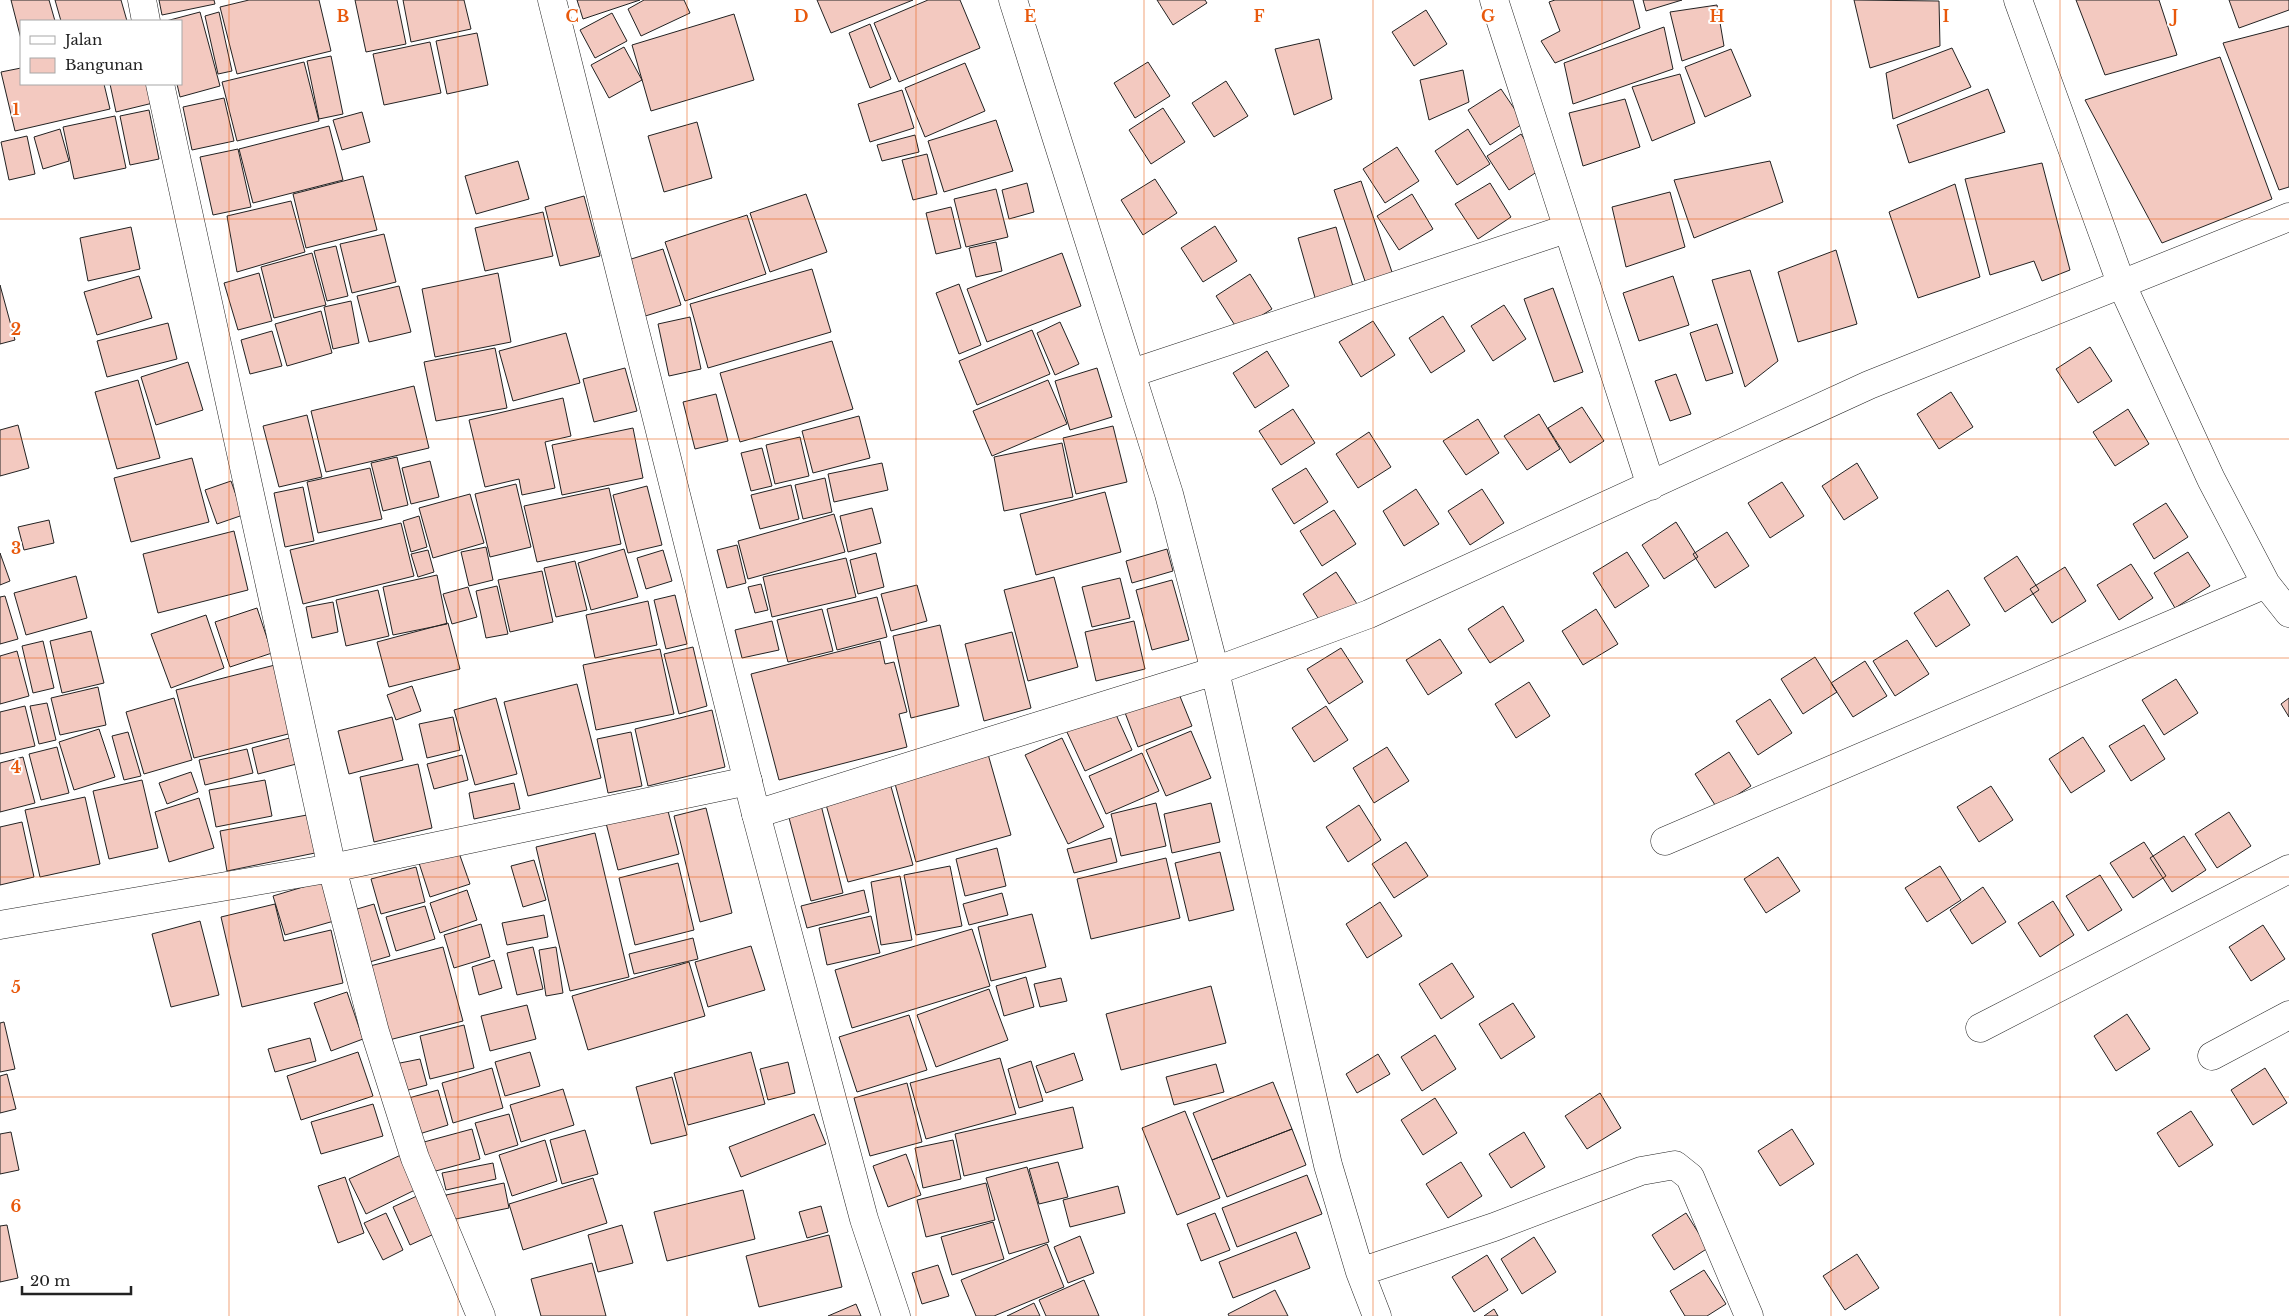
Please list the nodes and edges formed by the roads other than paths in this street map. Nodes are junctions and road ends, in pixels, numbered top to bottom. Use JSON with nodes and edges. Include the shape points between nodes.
{"nodes":[{"id":1,"x":142,"y":0,"type":"edge"},
{"id":2,"x":552,"y":0,"type":"edge"},
{"id":3,"x":1012,"y":0,"type":"edge"},
{"id":4,"x":1494,"y":0,"type":"edge"},
{"id":5,"x":2018,"y":0,"type":"edge"},
{"id":6,"x":146,"y":20,"type":"edge"},
{"id":7,"x":160,"y":85,"type":"edge"},
{"id":8,"x":2289,"y":217,"type":"edge"},
{"id":9,"x":1566,"y":229,"type":"junction"},
{"id":10,"x":2121,"y":283,"type":"junction"},
{"id":11,"x":1132,"y":373,"type":"junction"},
{"id":12,"x":1651,"y":486,"type":"junction"},
{"id":13,"x":2266,"y":584,"type":"junction"},
{"id":14,"x":2289,"y":613,"type":"edge"},
{"id":15,"x":1215,"y":671,"type":"junction"},
{"id":16,"x":748,"y":781,"type":"junction"},
{"id":17,"x":756,"y":814,"type":"junction"},
{"id":18,"x":1665,"y":841,"type":"dead end"},
{"id":19,"x":332,"y":868,"type":"junction"},
{"id":20,"x":2289,"y":869,"type":"edge"},
{"id":21,"x":0,"y":924,"type":"edge"},
{"id":22,"x":2289,"y":1015,"type":"edge"},
{"id":23,"x":1980,"y":1028,"type":"dead end"},
{"id":24,"x":2212,"y":1056,"type":"dead end"},
{"id":25,"x":1360,"y":1272,"type":"junction"},
{"id":26,"x":481,"y":1316,"type":"edge"},
{"id":27,"x":896,"y":1316,"type":"edge"},
{"id":28,"x":1377,"y":1316,"type":"edge"},
{"id":29,"x":1748,"y":1316,"type":"edge"}],
"edges":[{"from":1,"to":6,"type":"street"},
{"from":2,"to":16,"type":"street"},
{"from":3,"to":11,"type":"street"},
{"from":4,"to":9,"type":"street"},
{"from":5,"to":10,"type":"street"},
{"from":7,"to":19,"type":"street"},
{"from":8,"to":10,"type":"street"},
{"from":9,"to":11,"type":"street"},
{"from":9,"to":12,"type":"street"},
{"from":10,"to":12,"type":"street","via":[[1869,385]]},
{"from":10,"to":13,"type":"street","via":[[2211,479]]},
{"from":11,"to":15,"type":"street","via":[[1169,494]]},
{"from":12,"to":15,"type":"street","via":[[1369,614]]},
{"from":13,"to":14,"type":"street"},
{"from":13,"to":18,"type":"street"},
{"from":15,"to":17,"type":"street"},
{"from":15,"to":25,"type":"street","via":[[1328,1165]]},
{"from":16,"to":17,"type":"street"},
{"from":16,"to":19,"type":"street"},
{"from":17,"to":27,"type":"street","via":[[864,1218]]},
{"from":19,"to":21,"type":"street"},
{"from":19,"to":26,"type":"street","via":[[374,1032],[415,1158]]},
{"from":20,"to":23,"type":"street"},
{"from":22,"to":24,"type":"street"},
{"from":25,"to":28,"type":"street"},
{"from":25,"to":29,"type":"street","via":[[1494,1227],[1641,1171],[1675,1165],[1690,1177]]}]}
